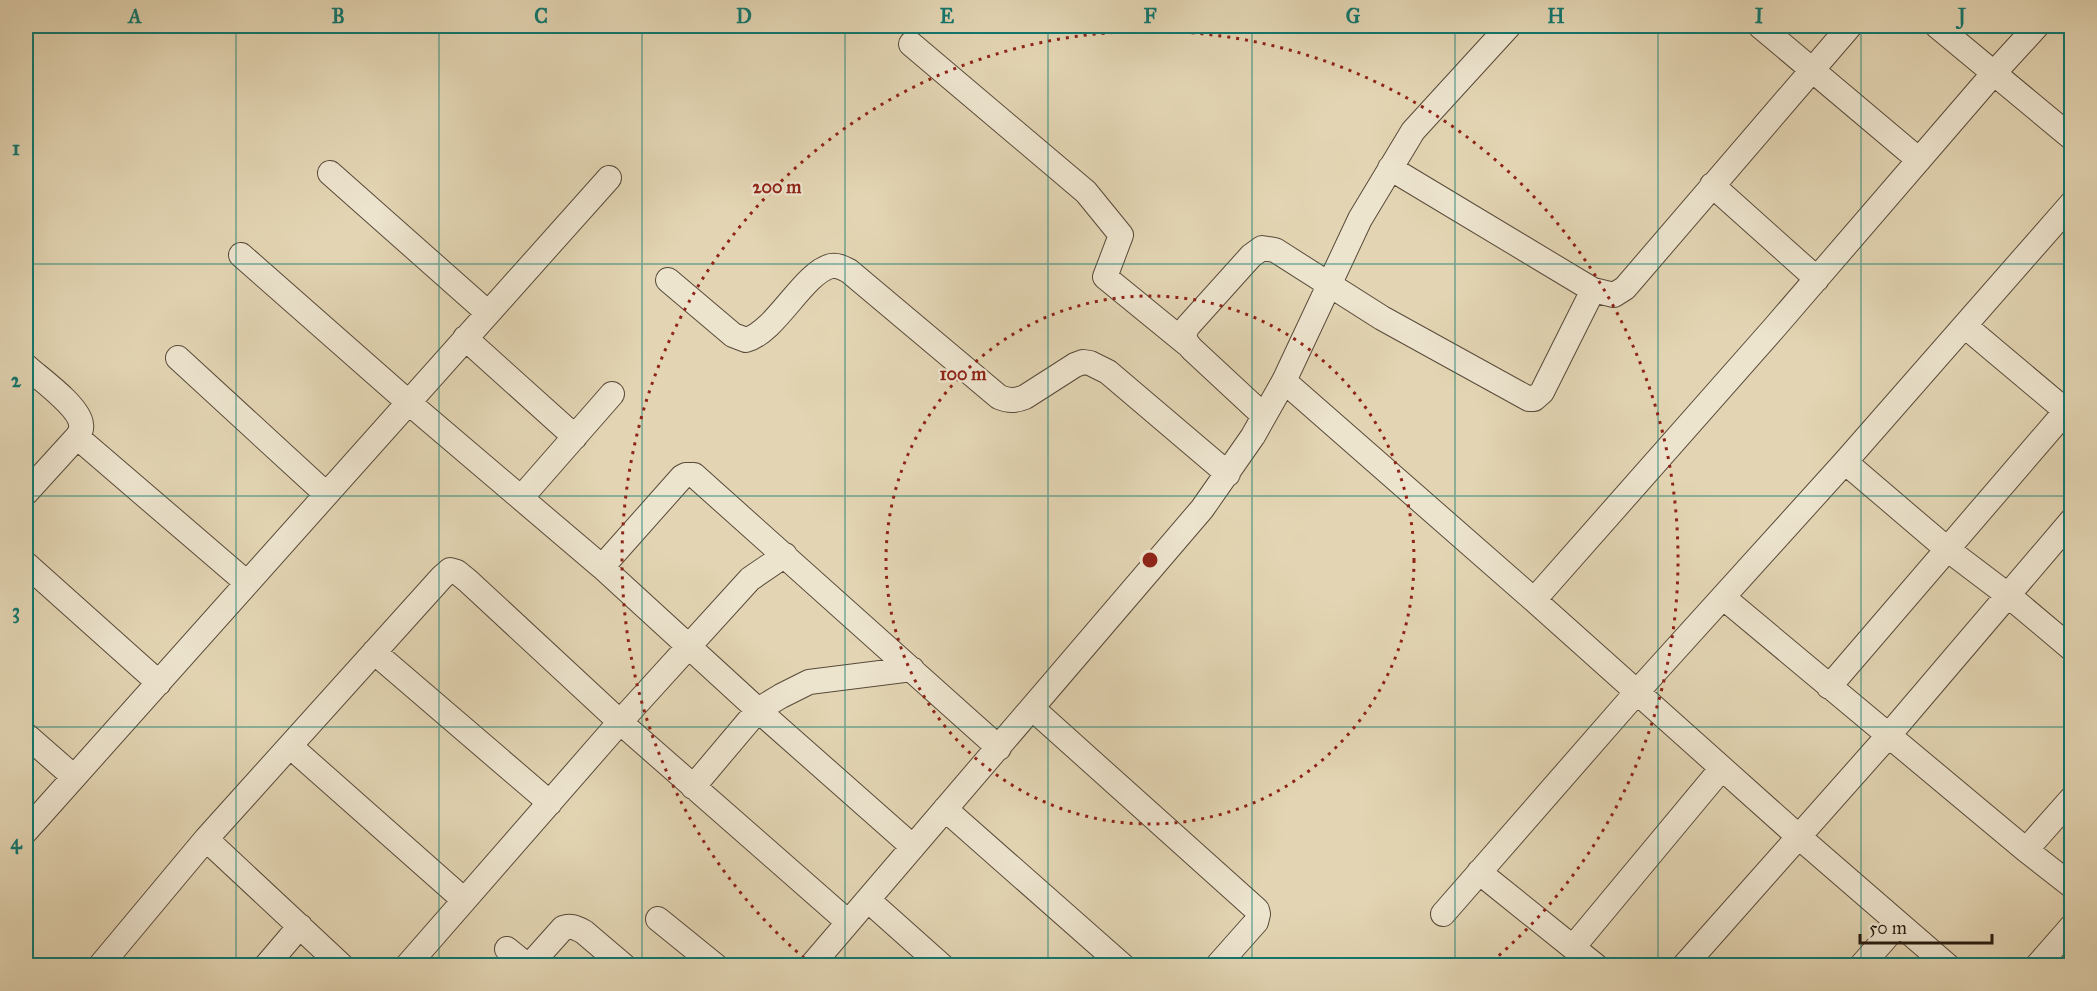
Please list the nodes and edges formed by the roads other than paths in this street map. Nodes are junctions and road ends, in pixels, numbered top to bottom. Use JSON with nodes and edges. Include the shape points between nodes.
{"nodes":[{"id":1,"x":1509,"y":26,"type":"edge"},
{"id":2,"x":1760,"y":26,"type":"edge"},
{"id":3,"x":1850,"y":26,"type":"edge"},
{"id":4,"x":1937,"y":26,"type":"edge"},
{"id":5,"x":2037,"y":26,"type":"edge"},
{"id":6,"x":911,"y":44,"type":"dead end"},
{"id":7,"x":1812,"y":69,"type":"junction"},
{"id":8,"x":1993,"y":74,"type":"junction"},
{"id":9,"x":2072,"y":138,"type":"edge"},
{"id":10,"x":1919,"y":160,"type":"junction"},
{"id":11,"x":1390,"y":168,"type":"junction"},
{"id":12,"x":330,"y":172,"type":"dead end"},
{"id":13,"x":609,"y":178,"type":"dead end"},
{"id":14,"x":1712,"y":185,"type":"junction"},
{"id":15,"x":2072,"y":203,"type":"edge"},
{"id":16,"x":242,"y":255,"type":"dead end"},
{"id":17,"x":1817,"y":279,"type":"junction"},
{"id":18,"x":668,"y":280,"type":"dead end"},
{"id":19,"x":1329,"y":285,"type":"junction"},
{"id":20,"x":1593,"y":290,"type":"junction"},
{"id":21,"x":488,"y":313,"type":"junction"},
{"id":22,"x":1965,"y":326,"type":"junction"},
{"id":23,"x":465,"y":338,"type":"junction"},
{"id":24,"x":1187,"y":344,"type":"junction"},
{"id":25,"x":178,"y":358,"type":"dead end"},
{"id":26,"x":26,"y":366,"type":"edge"},
{"id":27,"x":1284,"y":381,"type":"junction"},
{"id":28,"x":612,"y":394,"type":"dead end"},
{"id":29,"x":408,"y":402,"type":"junction"},
{"id":30,"x":2070,"y":410,"type":"edge"},
{"id":31,"x":1264,"y":416,"type":"junction"},
{"id":32,"x":77,"y":437,"type":"junction"},
{"id":33,"x":575,"y":437,"type":"junction"},
{"id":34,"x":1845,"y":462,"type":"junction"},
{"id":35,"x":1228,"y":474,"type":"junction"},
{"id":36,"x":26,"y":493,"type":"edge"},
{"id":37,"x":326,"y":494,"type":"junction"},
{"id":38,"x":521,"y":498,"type":"junction"},
{"id":39,"x":2072,"y":520,"type":"edge"},
{"id":40,"x":1947,"y":549,"type":"junction"},
{"id":41,"x":785,"y":555,"type":"junction"},
{"id":42,"x":26,"y":564,"type":"edge"},
{"id":43,"x":602,"y":567,"type":"junction"},
{"id":44,"x":247,"y":583,"type":"junction"},
{"id":45,"x":2009,"y":596,"type":"junction"},
{"id":46,"x":1724,"y":598,"type":"junction"},
{"id":47,"x":1534,"y":600,"type":"junction"},
{"id":48,"x":690,"y":647,"type":"junction"},
{"id":49,"x":2072,"y":649,"type":"edge"},
{"id":50,"x":374,"y":652,"type":"junction"},
{"id":51,"x":912,"y":669,"type":"junction"},
{"id":52,"x":159,"y":682,"type":"junction"},
{"id":53,"x":1829,"y":687,"type":"junction"},
{"id":54,"x":1636,"y":693,"type":"junction"},
{"id":55,"x":1032,"y":708,"type":"junction"},
{"id":56,"x":758,"y":710,"type":"junction"},
{"id":57,"x":620,"y":722,"type":"junction"},
{"id":58,"x":26,"y":735,"type":"edge"},
{"id":59,"x":1888,"y":736,"type":"junction"},
{"id":60,"x":290,"y":746,"type":"junction"},
{"id":61,"x":999,"y":748,"type":"junction"},
{"id":62,"x":1722,"y":768,"type":"junction"},
{"id":63,"x":74,"y":777,"type":"junction"},
{"id":64,"x":693,"y":787,"type":"junction"},
{"id":65,"x":2072,"y":798,"type":"edge"},
{"id":66,"x":550,"y":803,"type":"junction"},
{"id":67,"x":945,"y":809,"type":"junction"},
{"id":68,"x":26,"y":831,"type":"edge"},
{"id":69,"x":1799,"y":837,"type":"junction"},
{"id":70,"x":206,"y":839,"type":"junction"},
{"id":71,"x":913,"y":847,"type":"junction"},
{"id":72,"x":2026,"y":850,"type":"junction"},
{"id":73,"x":1479,"y":872,"type":"junction"},
{"id":74,"x":2072,"y":886,"type":"edge"},
{"id":75,"x":465,"y":900,"type":"junction"},
{"id":76,"x":868,"y":900,"type":"junction"},
{"id":77,"x":1443,"y":914,"type":"dead end"},
{"id":78,"x":658,"y":919,"type":"dead end"},
{"id":79,"x":848,"y":922,"type":"junction"},
{"id":80,"x":1898,"y":924,"type":"junction"},
{"id":81,"x":300,"y":926,"type":"junction"},
{"id":82,"x":2072,"y":926,"type":"edge"},
{"id":83,"x":1574,"y":946,"type":"junction"},
{"id":84,"x":507,"y":949,"type":"dead end"},
{"id":85,"x":2046,"y":962,"type":"edge"},
{"id":86,"x":1690,"y":963,"type":"edge"},
{"id":87,"x":100,"y":966,"type":"edge"},
{"id":88,"x":266,"y":966,"type":"edge"},
{"id":89,"x":342,"y":966,"type":"edge"},
{"id":90,"x":407,"y":966,"type":"edge"},
{"id":91,"x":529,"y":966,"type":"edge"},
{"id":92,"x":624,"y":966,"type":"edge"},
{"id":93,"x":716,"y":966,"type":"edge"},
{"id":94,"x":811,"y":966,"type":"edge"},
{"id":95,"x":942,"y":966,"type":"edge"},
{"id":96,"x":1123,"y":966,"type":"edge"},
{"id":97,"x":1217,"y":966,"type":"edge"},
{"id":98,"x":1596,"y":966,"type":"edge"},
{"id":99,"x":1862,"y":966,"type":"edge"},
{"id":100,"x":1948,"y":966,"type":"edge"}],
"edges":[{"from":1,"to":11,"type":"street","via":[[1413,130]]},
{"from":2,"to":7,"type":"street"},
{"from":3,"to":7,"type":"street"},
{"from":4,"to":8,"type":"street"},
{"from":5,"to":8,"type":"street"},
{"from":6,"to":24,"type":"street","via":[[1086,192],[1121,235],[1105,277]]},
{"from":7,"to":10,"type":"street"},
{"from":7,"to":14,"type":"street"},
{"from":8,"to":9,"type":"street"},
{"from":8,"to":10,"type":"street"},
{"from":10,"to":17,"type":"street"},
{"from":11,"to":19,"type":"street","via":[[1360,219]]},
{"from":11,"to":20,"type":"street"},
{"from":12,"to":21,"type":"street"},
{"from":13,"to":21,"type":"street"},
{"from":14,"to":17,"type":"street"},
{"from":14,"to":20,"type":"street","via":[[1619,293],[1607,295]]},
{"from":15,"to":22,"type":"street"},
{"from":16,"to":29,"type":"street"},
{"from":17,"to":47,"type":"street"},
{"from":18,"to":35,"type":"street","via":[[733,335],[746,340],[759,334],[814,277],[825,269],[842,267],[999,397],[1017,400],[1075,365],[1090,363],[1108,372]]},
{"from":19,"to":20,"type":"street","via":[[1529,399],[1542,392]]},
{"from":19,"to":24,"type":"street","via":[[1275,250],[1262,248],[1188,326]]},
{"from":19,"to":27,"type":"street"},
{"from":21,"to":23,"type":"street"},
{"from":22,"to":30,"type":"street"},
{"from":22,"to":34,"type":"street"},
{"from":23,"to":29,"type":"street"},
{"from":23,"to":33,"type":"street"},
{"from":24,"to":31,"type":"street"},
{"from":25,"to":37,"type":"street"},
{"from":26,"to":32,"type":"street","via":[[75,411],[81,425]]},
{"from":27,"to":31,"type":"street"},
{"from":27,"to":47,"type":"street"},
{"from":28,"to":33,"type":"street"},
{"from":29,"to":37,"type":"street"},
{"from":29,"to":38,"type":"street"},
{"from":30,"to":40,"type":"street"},
{"from":31,"to":35,"type":"street"},
{"from":32,"to":36,"type":"street"},
{"from":32,"to":44,"type":"street"},
{"from":33,"to":38,"type":"street"},
{"from":34,"to":40,"type":"street"},
{"from":34,"to":46,"type":"street"},
{"from":35,"to":55,"type":"street"},
{"from":37,"to":44,"type":"street"},
{"from":38,"to":43,"type":"street"},
{"from":39,"to":45,"type":"street"},
{"from":40,"to":45,"type":"street"},
{"from":40,"to":53,"type":"street"},
{"from":41,"to":43,"type":"street","via":[[690,474],[682,477]]},
{"from":41,"to":48,"type":"street","via":[[750,579]]},
{"from":41,"to":51,"type":"street"},
{"from":42,"to":52,"type":"street"},
{"from":43,"to":48,"type":"street"},
{"from":44,"to":52,"type":"street"},
{"from":45,"to":49,"type":"street"},
{"from":45,"to":59,"type":"street"},
{"from":46,"to":53,"type":"street"},
{"from":46,"to":54,"type":"street"},
{"from":47,"to":54,"type":"street"},
{"from":48,"to":56,"type":"street"},
{"from":48,"to":57,"type":"street"},
{"from":50,"to":57,"type":"street","via":[[450,570],[457,572]]},
{"from":50,"to":60,"type":"street"},
{"from":50,"to":66,"type":"street"},
{"from":51,"to":56,"type":"street","via":[[809,682]]},
{"from":51,"to":61,"type":"street"},
{"from":52,"to":63,"type":"street"},
{"from":53,"to":59,"type":"street"},
{"from":54,"to":62,"type":"street"},
{"from":54,"to":73,"type":"street"},
{"from":55,"to":61,"type":"street"},
{"from":55,"to":97,"type":"street","via":[[1257,910],[1256,922]]},
{"from":56,"to":64,"type":"street"},
{"from":56,"to":71,"type":"street"},
{"from":57,"to":64,"type":"street"},
{"from":57,"to":66,"type":"street"},
{"from":58,"to":63,"type":"street"},
{"from":59,"to":69,"type":"street"},
{"from":59,"to":72,"type":"street"},
{"from":60,"to":70,"type":"street"},
{"from":60,"to":75,"type":"street"},
{"from":61,"to":67,"type":"street"},
{"from":62,"to":69,"type":"street"},
{"from":62,"to":83,"type":"street"},
{"from":63,"to":68,"type":"street"},
{"from":64,"to":79,"type":"street"},
{"from":65,"to":72,"type":"street"},
{"from":66,"to":75,"type":"street"},
{"from":67,"to":71,"type":"street"},
{"from":67,"to":96,"type":"street"},
{"from":69,"to":80,"type":"street"},
{"from":69,"to":86,"type":"street"},
{"from":70,"to":81,"type":"street"},
{"from":70,"to":87,"type":"street"},
{"from":71,"to":76,"type":"street"},
{"from":72,"to":74,"type":"street"},
{"from":73,"to":77,"type":"street"},
{"from":73,"to":83,"type":"street"},
{"from":75,"to":90,"type":"street"},
{"from":76,"to":79,"type":"street"},
{"from":76,"to":95,"type":"street"},
{"from":78,"to":93,"type":"street"},
{"from":79,"to":94,"type":"street"},
{"from":80,"to":99,"type":"street"},
{"from":80,"to":100,"type":"street"},
{"from":81,"to":88,"type":"street"},
{"from":81,"to":89,"type":"street"},
{"from":82,"to":85,"type":"street"},
{"from":83,"to":98,"type":"street"},
{"from":84,"to":91,"type":"street"},
{"from":91,"to":92,"type":"street","via":[[568,926],[584,932]]}]}
